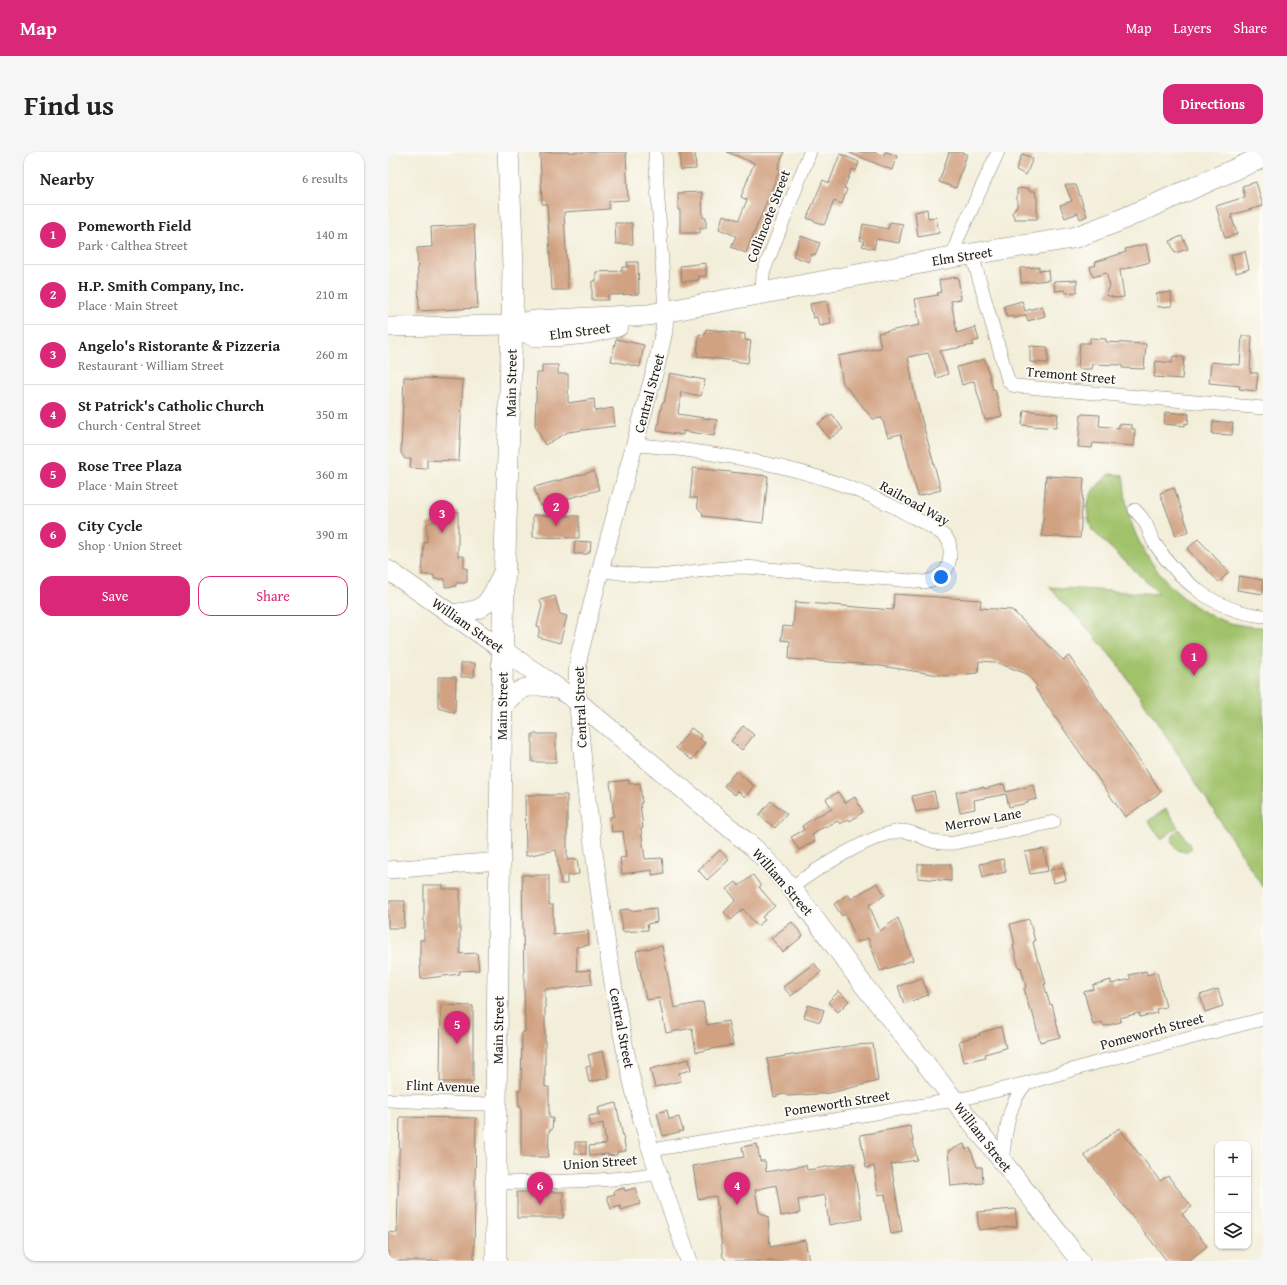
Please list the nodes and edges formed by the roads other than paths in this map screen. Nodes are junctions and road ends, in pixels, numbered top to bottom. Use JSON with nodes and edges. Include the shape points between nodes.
{"nodes":[{"id":1,"x":508,"y":152,"type":"edge"},
{"id":2,"x":655,"y":152,"type":"edge"},
{"id":3,"x":810,"y":152,"type":"edge"},
{"id":4,"x":998,"y":152,"type":"edge"},
{"id":5,"x":1263,"y":157,"type":"edge"},
{"id":6,"x":962,"y":256,"type":"junction"},
{"id":7,"x":762,"y":293,"type":"junction"},
{"id":8,"x":656,"y":313,"type":"junction"},
{"id":9,"x":512,"y":324,"type":"junction"},
{"id":10,"x":388,"y":326,"type":"edge"},
{"id":11,"x":1263,"y":408,"type":"edge"},
{"id":12,"x":635,"y":446,"type":"junction"},
{"id":13,"x":1135,"y":510,"type":"dead end"},
{"id":14,"x":388,"y":570,"type":"edge"},
{"id":15,"x":504,"y":570,"type":"junction"},
{"id":16,"x":601,"y":570,"type":"junction"},
{"id":17,"x":452,"y":614,"type":"junction"},
{"id":18,"x":1263,"y":616,"type":"edge"},
{"id":19,"x":502,"y":650,"type":"junction"},
{"id":20,"x":561,"y":691,"type":"junction"},
{"id":21,"x":578,"y":702,"type":"junction"},
{"id":22,"x":502,"y":709,"type":"junction"},
{"id":23,"x":1054,"y":822,"type":"dead end"},
{"id":24,"x":499,"y":861,"type":"junction"},
{"id":25,"x":388,"y":870,"type":"edge"},
{"id":26,"x":791,"y":888,"type":"junction"},
{"id":27,"x":1263,"y":1019,"type":"edge"},
{"id":28,"x":1027,"y":1083,"type":"junction"},
{"id":29,"x":388,"y":1100,"type":"edge"},
{"id":30,"x":954,"y":1100,"type":"junction"},
{"id":31,"x":496,"y":1104,"type":"junction"},
{"id":32,"x":651,"y":1150,"type":"junction"},
{"id":33,"x":1002,"y":1161,"type":"junction"},
{"id":34,"x":658,"y":1173,"type":"junction"},
{"id":35,"x":496,"y":1183,"type":"junction"},
{"id":36,"x":496,"y":1261,"type":"edge"},
{"id":37,"x":689,"y":1261,"type":"edge"},
{"id":38,"x":1080,"y":1261,"type":"edge"}],
"edges":[{"from":1,"to":9,"type":"main road","name":"Main Street","via":[[513,265]]},
{"from":2,"to":8,"type":"street","name":"Central Street"},
{"from":3,"to":7,"type":"street","name":"Collincote Street","via":[[763,274]]},
{"from":4,"to":6,"type":"street","via":[[959,236]]},
{"from":5,"to":6,"type":"main road","name":"Elm Street","via":[[1073,238]]},
{"from":6,"to":7,"type":"main road","name":"Elm Street"},
{"from":6,"to":11,"type":"street","name":"Tremont Street","via":[[1012,385]]},
{"from":7,"to":8,"type":"main road","name":"Elm Street"},
{"from":8,"to":9,"type":"main road","name":"Elm Street"},
{"from":8,"to":12,"type":"street","name":"Central Street","via":[[664,331]]},
{"from":9,"to":10,"type":"main road","name":"Elm Street"},
{"from":9,"to":15,"type":"main road","name":"Main Street"},
{"from":12,"to":16,"type":"street","name":"Central Street"},
{"from":12,"to":16,"type":"street","name":"Railroad Way","via":[[704,452],[770,464],[819,476],[851,488],[902,511],[943,535],[949,541],[948,566],[941,575],[924,582],[745,567],[667,575],[630,575]]},
{"from":13,"to":18,"type":"street","via":[[1165,558],[1197,590],[1227,608]]},
{"from":14,"to":17,"type":"main road","name":"William Street"},
{"from":15,"to":17,"type":"main road","via":[[490,598],[483,606]]},
{"from":15,"to":19,"type":"main road","name":"Main Street"},
{"from":16,"to":21,"type":"street","name":"Central Street","via":[[576,672]]},
{"from":17,"to":19,"type":"main road","name":"William Street"},
{"from":19,"to":20,"type":"main road","name":"William Street"},
{"from":19,"to":22,"type":"main road","name":"Main Street"},
{"from":20,"to":21,"type":"main road","name":"William Street"},
{"from":20,"to":22,"type":"main road","via":[[540,686],[522,689],[511,696]]},
{"from":21,"to":26,"type":"main road","name":"William Street","via":[[754,848]]},
{"from":21,"to":32,"type":"street","name":"Central Street","via":[[584,776],[615,994],[631,1077]]},
{"from":22,"to":24,"type":"main road","name":"Main Street"},
{"from":23,"to":26,"type":"street","name":"Merrow Lane","via":[[954,843],[938,843],[910,832],[892,833],[838,858]]},
{"from":24,"to":25,"type":"street"},
{"from":24,"to":31,"type":"main road","name":"Main Street"},
{"from":26,"to":30,"type":"main road","name":"William Street"},
{"from":27,"to":28,"type":"street","name":"Pomeworth Street"},
{"from":28,"to":30,"type":"street","name":"Pomeworth Street"},
{"from":28,"to":33,"type":"street","via":[[1019,1093],[1010,1115]]},
{"from":29,"to":31,"type":"street","name":"Flint Avenue"},
{"from":30,"to":32,"type":"street","name":"Pomeworth Street"},
{"from":30,"to":33,"type":"main road","name":"William Street"},
{"from":31,"to":35,"type":"main road","name":"Main Street"},
{"from":32,"to":34,"type":"street","name":"Central Street"},
{"from":33,"to":38,"type":"main road","name":"William Street"},
{"from":34,"to":35,"type":"street","name":"Union Street","via":[[574,1181]]},
{"from":34,"to":37,"type":"street","name":"Central Street"},
{"from":35,"to":36,"type":"main road","name":"Main Street"}]}
